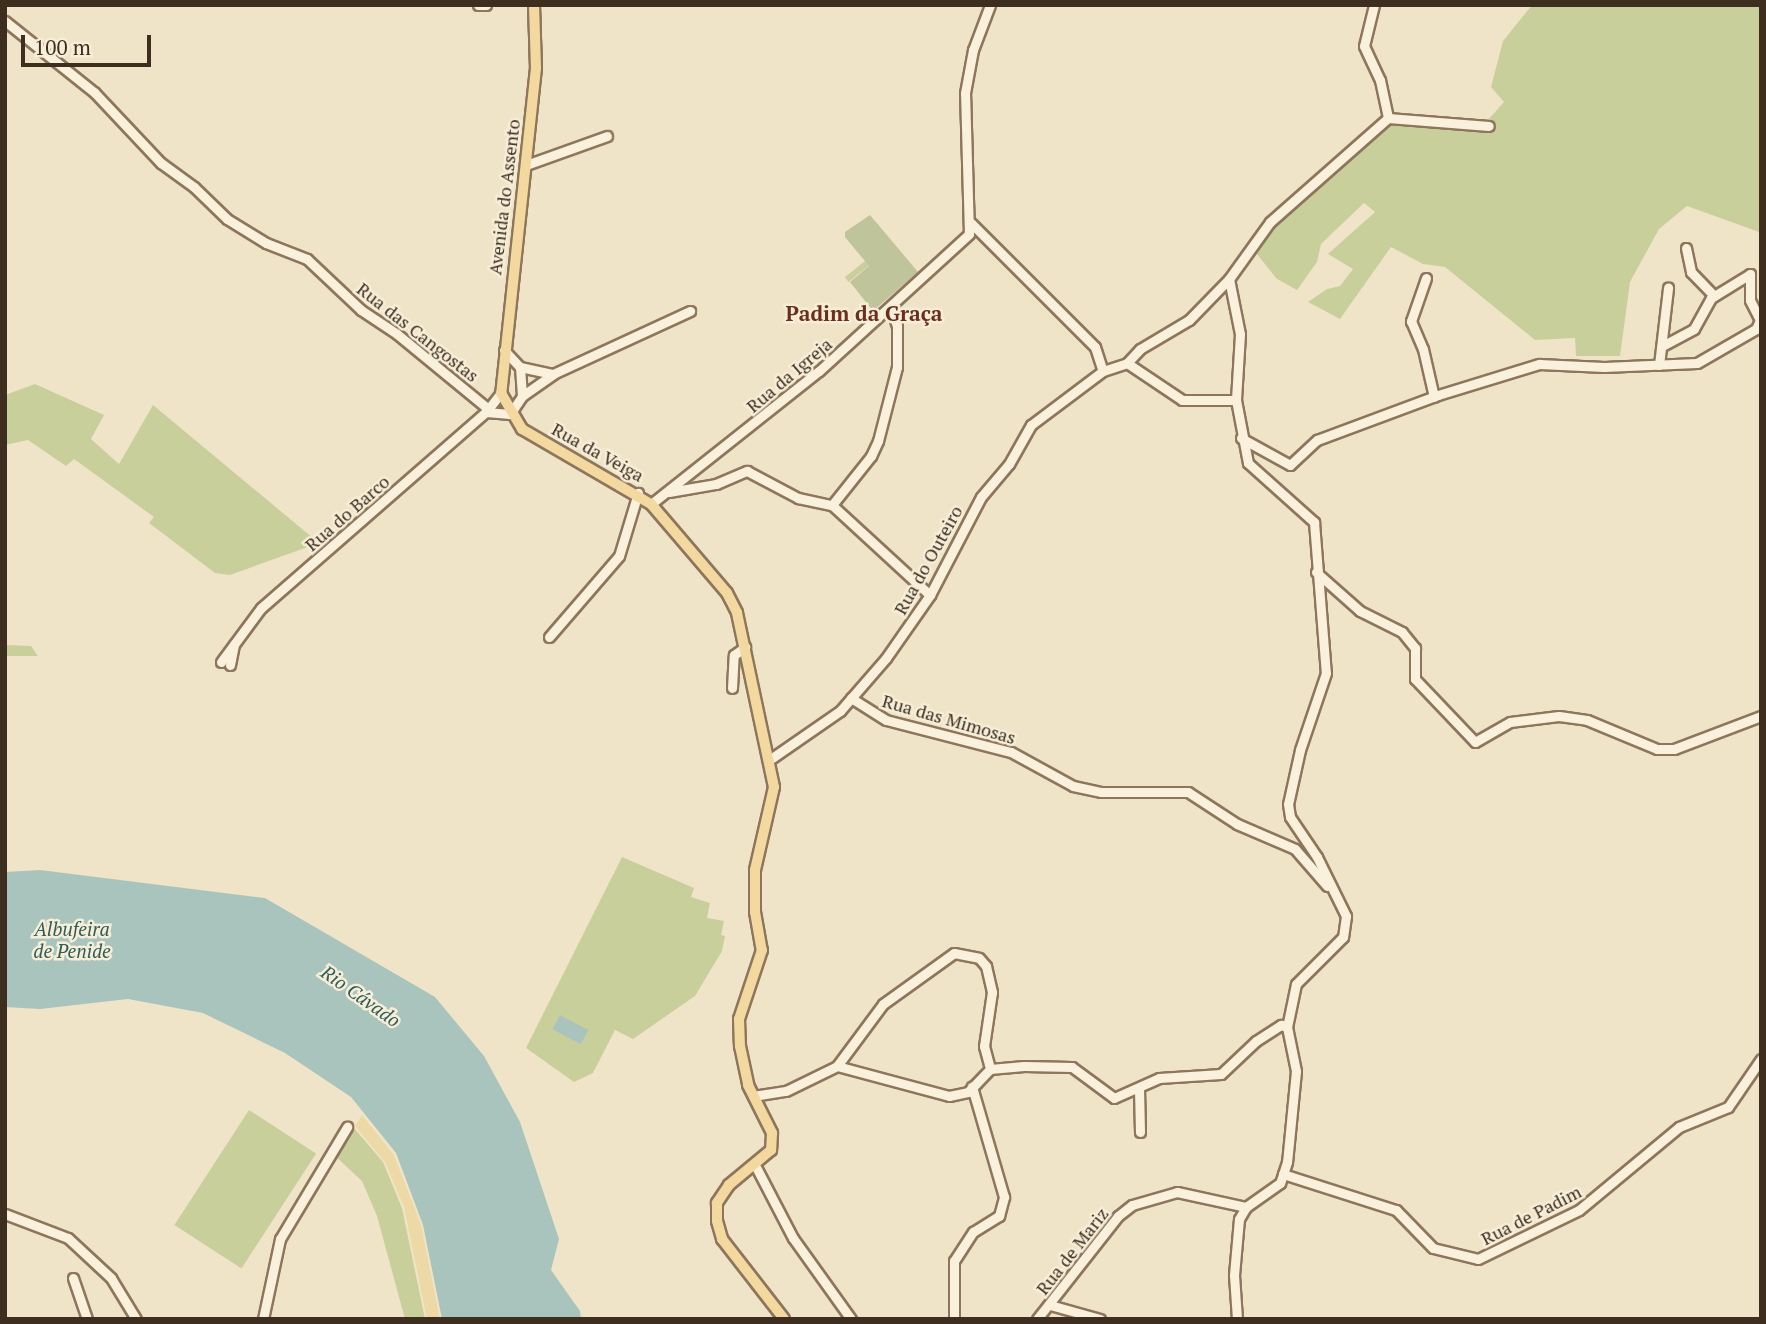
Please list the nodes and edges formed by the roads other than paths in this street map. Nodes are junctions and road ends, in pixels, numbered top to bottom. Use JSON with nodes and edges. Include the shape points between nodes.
{"nodes":[{"id":1,"x":478,"y":5,"type":"edge"},
{"id":2,"x":486,"y":5,"type":"edge"},
{"id":3,"x":534,"y":5,"type":"edge"},
{"id":4,"x":990,"y":5,"type":"edge"},
{"id":5,"x":1374,"y":5,"type":"edge"},
{"id":6,"x":5,"y":21,"type":"edge"},
{"id":7,"x":1388,"y":118,"type":"junction"},
{"id":8,"x":1489,"y":126,"type":"dead end"},
{"id":9,"x":607,"y":136,"type":"dead end"},
{"id":10,"x":526,"y":165,"type":"junction"},
{"id":11,"x":971,"y":223,"type":"junction"},
{"id":12,"x":1686,"y":248,"type":"dead end"},
{"id":13,"x":1426,"y":278,"type":"dead end"},
{"id":14,"x":1229,"y":279,"type":"junction"},
{"id":15,"x":1668,"y":288,"type":"dead end"},
{"id":16,"x":1714,"y":296,"type":"junction"},
{"id":17,"x":891,"y":308,"type":"junction"},
{"id":18,"x":690,"y":311,"type":"dead end"},
{"id":19,"x":1664,"y":345,"type":"junction"},
{"id":20,"x":503,"y":351,"type":"junction"},
{"id":21,"x":1128,"y":363,"type":"junction"},
{"id":22,"x":1659,"y":365,"type":"junction"},
{"id":23,"x":520,"y":367,"type":"junction"},
{"id":24,"x":1103,"y":371,"type":"junction"},
{"id":25,"x":553,"y":374,"type":"junction"},
{"id":26,"x":501,"y":393,"type":"junction"},
{"id":27,"x":522,"y":396,"type":"junction"},
{"id":28,"x":1434,"y":397,"type":"junction"},
{"id":29,"x":1236,"y":400,"type":"junction"},
{"id":30,"x":486,"y":410,"type":"junction"},
{"id":31,"x":510,"y":414,"type":"junction"},
{"id":32,"x":1241,"y":438,"type":"junction"},
{"id":33,"x":667,"y":492,"type":"junction"},
{"id":34,"x":638,"y":493,"type":"junction"},
{"id":35,"x":651,"y":504,"type":"junction"},
{"id":36,"x":832,"y":505,"type":"junction"},
{"id":37,"x":1316,"y":572,"type":"junction"},
{"id":38,"x":930,"y":595,"type":"junction"},
{"id":39,"x":548,"y":637,"type":"dead end"},
{"id":40,"x":746,"y":647,"type":"junction"},
{"id":41,"x":225,"y":663,"type":"dead end"},
{"id":42,"x":732,"y":688,"type":"dead end"},
{"id":43,"x":850,"y":698,"type":"junction"},
{"id":44,"x":1761,"y":716,"type":"edge"},
{"id":45,"x":772,"y":758,"type":"junction"},
{"id":46,"x":1335,"y":895,"type":"junction"},
{"id":47,"x":1287,"y":1027,"type":"junction"},
{"id":48,"x":1761,"y":1059,"type":"edge"},
{"id":49,"x":837,"y":1066,"type":"junction"},
{"id":50,"x":990,"y":1069,"type":"junction"},
{"id":51,"x":972,"y":1087,"type":"junction"},
{"id":52,"x":1139,"y":1088,"type":"junction"},
{"id":53,"x":753,"y":1096,"type":"junction"},
{"id":54,"x":346,"y":1127,"type":"dead end"},
{"id":55,"x":1140,"y":1132,"type":"dead end"},
{"id":56,"x":756,"y":1167,"type":"junction"},
{"id":57,"x":1283,"y":1174,"type":"junction"},
{"id":58,"x":1246,"y":1207,"type":"junction"},
{"id":59,"x":5,"y":1214,"type":"edge"},
{"id":60,"x":73,"y":1278,"type":"dead end"},
{"id":61,"x":1050,"y":1306,"type":"junction"},
{"id":62,"x":88,"y":1319,"type":"edge"},
{"id":63,"x":136,"y":1319,"type":"edge"},
{"id":64,"x":263,"y":1319,"type":"edge"},
{"id":65,"x":784,"y":1319,"type":"edge"},
{"id":66,"x":850,"y":1319,"type":"edge"},
{"id":67,"x":954,"y":1319,"type":"edge"},
{"id":68,"x":1037,"y":1319,"type":"edge"},
{"id":69,"x":1100,"y":1319,"type":"edge"},
{"id":70,"x":1237,"y":1319,"type":"edge"}],
"edges":[{"from":1,"to":2,"type":"street"},
{"from":3,"to":10,"type":"main road","name":"Avenida do Assento","via":[[536,68]]},
{"from":4,"to":11,"type":"street","via":[[973,50],[965,93]]},
{"from":5,"to":7,"type":"street","via":[[1364,46],[1380,80]]},
{"from":6,"to":30,"type":"street","name":"Rua das Cangostas","via":[[94,92],[161,163],[227,219],[265,243],[307,259],[360,310],[397,334]]},
{"from":7,"to":8,"type":"street"},
{"from":7,"to":14,"type":"street","via":[[1270,222]]},
{"from":9,"to":10,"type":"street"},
{"from":10,"to":20,"type":"main road","name":"Avenida do Assento"},
{"from":11,"to":17,"type":"street","name":"Rua da Igreja","via":[[969,234]]},
{"from":11,"to":24,"type":"street","via":[[1096,347]]},
{"from":12,"to":16,"type":"street","via":[[1691,272]]},
{"from":13,"to":28,"type":"street","via":[[1411,321]]},
{"from":14,"to":21,"type":"street","via":[[1189,320],[1140,349]]},
{"from":14,"to":29,"type":"street","via":[[1240,334]]},
{"from":15,"to":19,"type":"street"},
{"from":16,"to":19,"type":"street","via":[[1694,329]]},
{"from":16,"to":22,"type":"street","via":[[1750,274],[1750,300],[1760,320],[1756,329],[1710,359]]},
{"from":17,"to":33,"type":"street","name":"Rua da Igreja","via":[[736,441]]},
{"from":17,"to":36,"type":"street","via":[[897,326],[897,367],[878,441]]},
{"from":18,"to":25,"type":"street"},
{"from":19,"to":22,"type":"street"},
{"from":20,"to":23,"type":"street"},
{"from":20,"to":26,"type":"main road","name":"Avenida do Assento"},
{"from":21,"to":24,"type":"street"},
{"from":21,"to":29,"type":"street","via":[[1182,400]]},
{"from":22,"to":28,"type":"street","via":[[1539,364]]},
{"from":23,"to":25,"type":"street"},
{"from":23,"to":27,"type":"street"},
{"from":24,"to":38,"type":"street","name":"Rua do Outeiro","via":[[1024,433],[1009,464],[981,497]]},
{"from":25,"to":27,"type":"street"},
{"from":26,"to":30,"type":"street","name":"Rua do Barco"},
{"from":26,"to":31,"type":"main road","name":"Rua da Veiga"},
{"from":27,"to":31,"type":"street"},
{"from":28,"to":32,"type":"street","via":[[1317,440],[1290,465]]},
{"from":29,"to":32,"type":"street"},
{"from":30,"to":31,"type":"street"},
{"from":30,"to":41,"type":"street","name":"Rua do Barco","via":[[261,608],[234,642]]},
{"from":31,"to":34,"type":"main road","name":"Rua da Veiga","via":[[522,429]]},
{"from":32,"to":37,"type":"street","via":[[1248,463],[1287,503],[1302,509],[1314,522],[1320,558]]},
{"from":33,"to":35,"type":"street","name":"Rua da Igreja"},
{"from":33,"to":36,"type":"street","via":[[716,484],[747,471],[798,498]]},
{"from":34,"to":35,"type":"main road","name":"Rua da Veiga"},
{"from":34,"to":39,"type":"street","via":[[619,556]]},
{"from":35,"to":40,"type":"main road","name":"Rua da Veiga","via":[[727,593]]},
{"from":36,"to":38,"type":"street"},
{"from":37,"to":44,"type":"street","via":[[1360,611],[1402,632],[1415,648],[1415,679],[1420,687],[1475,742],[1510,722],[1559,716],[1587,720],[1657,749],[1674,750]]},
{"from":37,"to":46,"type":"street","via":[[1326,673],[1300,750],[1288,804],[1290,817]]},
{"from":38,"to":43,"type":"street","name":"Rua do Outeiro","via":[[886,658]]},
{"from":40,"to":42,"type":"street","via":[[734,655]]},
{"from":40,"to":45,"type":"main road","name":"Rua da Veiga"},
{"from":43,"to":45,"type":"street","name":"Rua do Outeiro"},
{"from":43,"to":46,"type":"street","name":"Rua das Mimosas","via":[[886,720],[1011,752],[1073,786],[1101,792],[1188,792],[1237,824],[1295,849]]},
{"from":45,"to":53,"type":"main road","name":"Rua da Veiga","via":[[774,787],[755,870],[755,912],[762,950],[739,1019],[743,1066]]},
{"from":46,"to":47,"type":"street","via":[[1346,916],[1346,929],[1296,985]]},
{"from":47,"to":52,"type":"street","via":[[1281,1025],[1256,1041],[1222,1074],[1159,1078]]},
{"from":47,"to":57,"type":"street","via":[[1296,1098]]},
{"from":48,"to":57,"type":"street","name":"Rua de Padim","via":[[1728,1107],[1679,1127],[1579,1210],[1478,1259],[1433,1248],[1396,1210]]},
{"from":49,"to":50,"type":"street","via":[[883,1004],[954,953],[979,958],[986,966],[992,992],[985,1046]]},
{"from":49,"to":51,"type":"street","via":[[949,1096]]},
{"from":49,"to":53,"type":"street","via":[[786,1091]]},
{"from":50,"to":51,"type":"street"},
{"from":50,"to":52,"type":"street","via":[[1072,1067],[1114,1098]]},
{"from":51,"to":67,"type":"street","via":[[1004,1197],[999,1216],[973,1232],[954,1261]]},
{"from":52,"to":55,"type":"street"},
{"from":53,"to":56,"type":"main road","name":"Rua da Veiga","via":[[772,1133],[771,1150]]},
{"from":54,"to":64,"type":"street","via":[[280,1239]]},
{"from":56,"to":65,"type":"main road","via":[[729,1185],[717,1203],[717,1221],[722,1239]]},
{"from":56,"to":66,"type":"street","via":[[793,1238]]},
{"from":57,"to":58,"type":"street"},
{"from":58,"to":61,"type":"street","name":"Rua de Mariz","via":[[1177,1192],[1132,1205],[1109,1227]]},
{"from":58,"to":70,"type":"street","via":[[1239,1219],[1234,1275]]},
{"from":59,"to":63,"type":"street","via":[[68,1238],[111,1278]]},
{"from":60,"to":62,"type":"street"},
{"from":61,"to":68,"type":"street","name":"Rua de Mariz"},
{"from":61,"to":69,"type":"street"}]}
